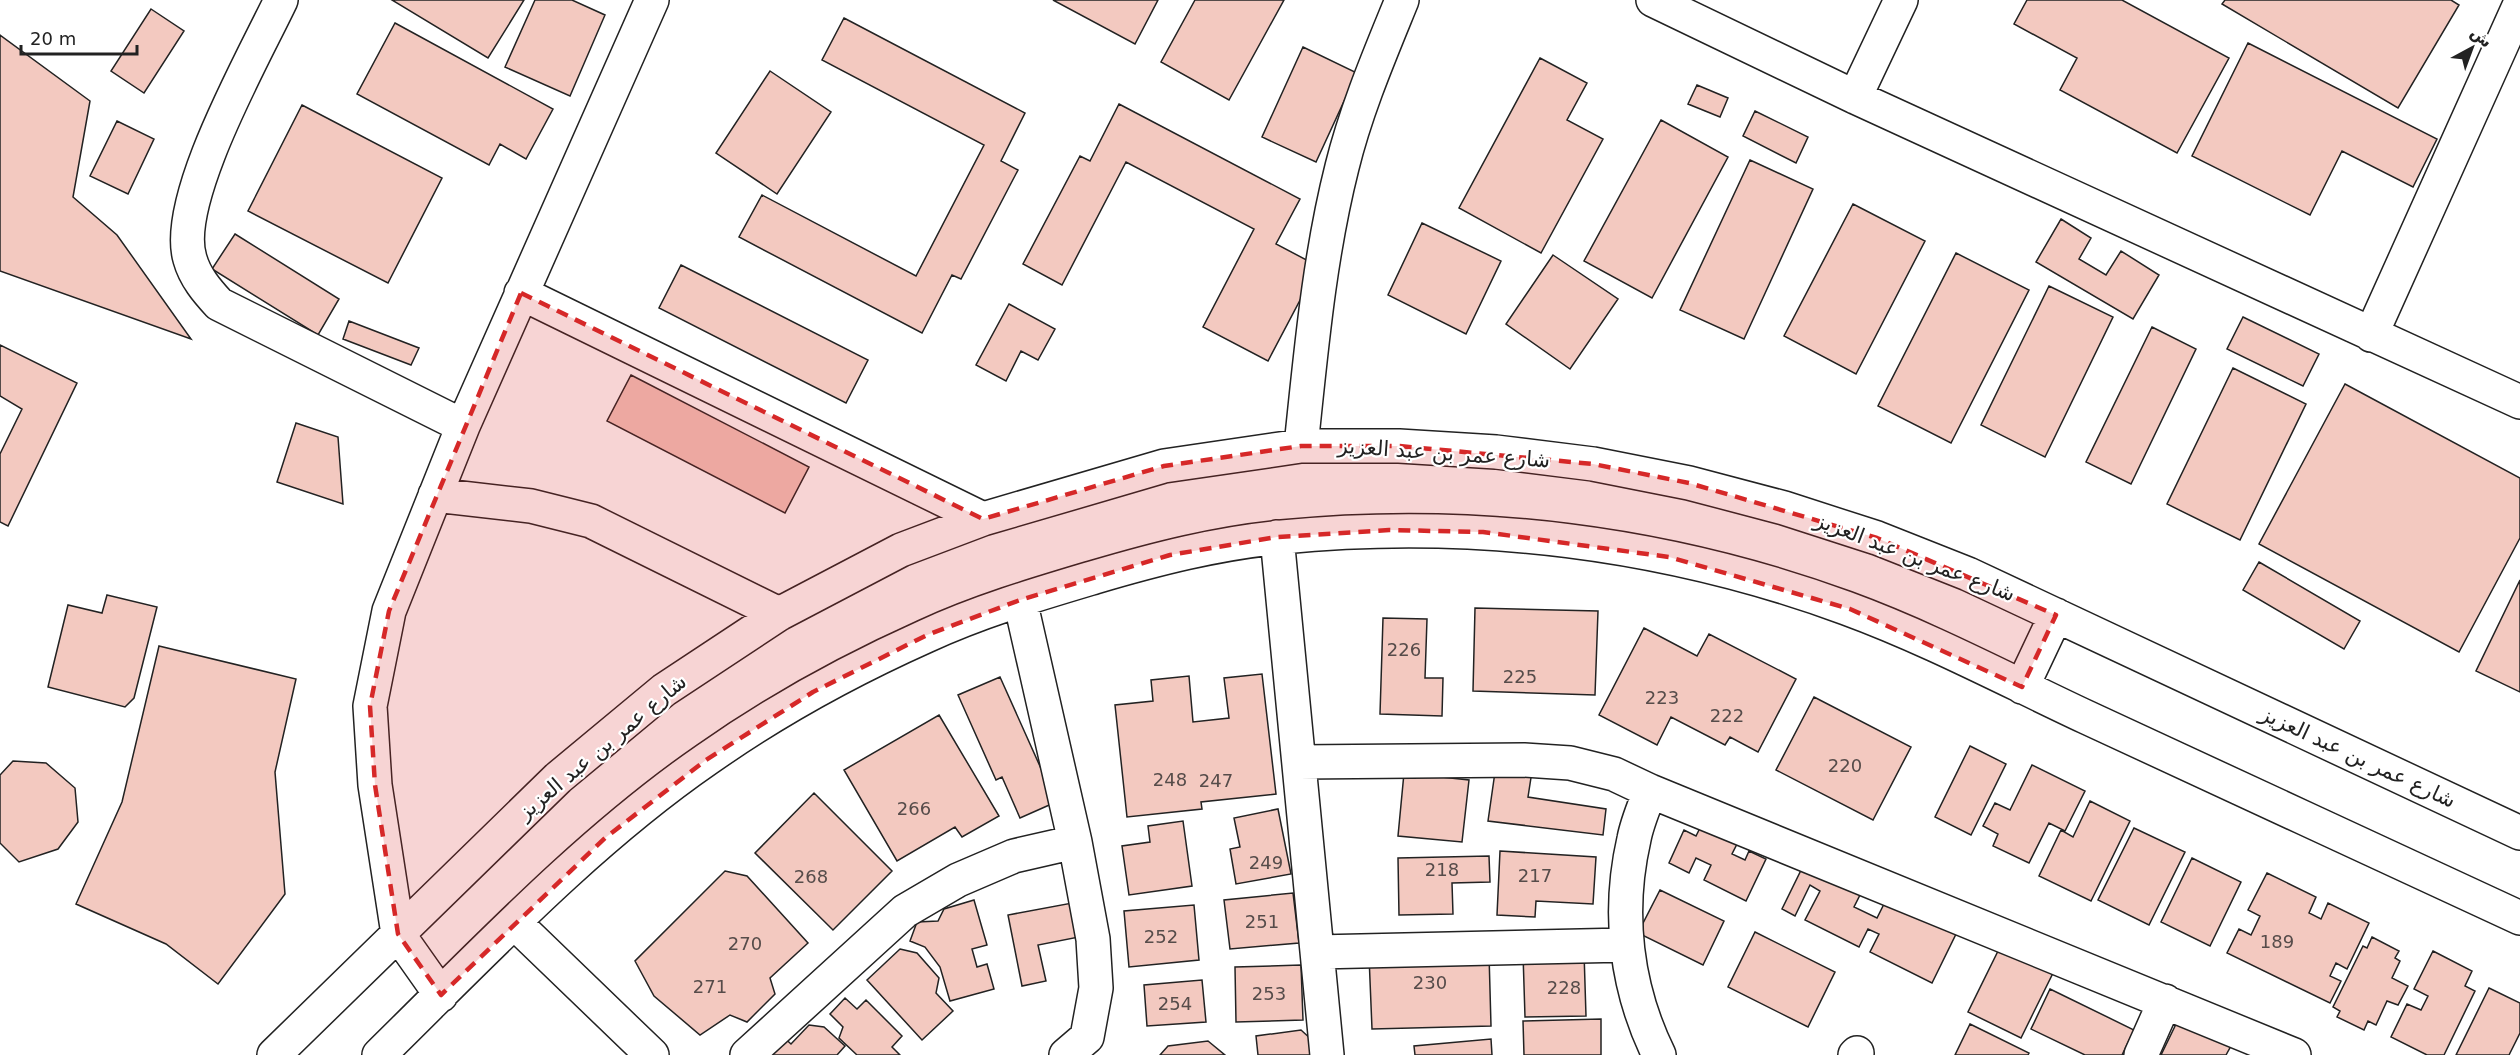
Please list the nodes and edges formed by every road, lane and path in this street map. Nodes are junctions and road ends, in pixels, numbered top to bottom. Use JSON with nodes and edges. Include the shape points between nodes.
{"nodes":[{"id":1,"x":281,"y":0,"type":"edge"},
{"id":2,"x":652,"y":0,"type":"edge"},
{"id":3,"x":1402,"y":0,"type":"edge"},
{"id":4,"x":1653,"y":0,"type":"edge"},
{"id":5,"x":1901,"y":0,"type":"edge"},
{"id":6,"x":2520,"y":4,"type":"edge"},
{"id":7,"x":1855,"y":97,"type":"junction"},
{"id":8,"x":521,"y":293,"type":"junction"},
{"id":9,"x":2371,"y":335,"type":"junction"},
{"id":10,"x":2520,"y":402,"type":"edge"},
{"id":11,"x":463,"y":426,"type":"junction"},
{"id":12,"x":1301,"y":446,"type":"junction"},
{"id":13,"x":435,"y":495,"type":"junction"},
{"id":14,"x":983,"y":519,"type":"junction"},
{"id":15,"x":1277,"y":537,"type":"junction"},
{"id":16,"x":1020,"y":600,"type":"junction"},
{"id":17,"x":779,"y":614,"type":"junction"},
{"id":18,"x":2056,"y":615,"type":"junction"},
{"id":19,"x":2022,"y":687,"type":"junction"},
{"id":20,"x":1299,"y":762,"type":"junction"},
{"id":21,"x":1650,"y":791,"type":"junction"},
{"id":22,"x":2520,"y":833,"type":"edge"},
{"id":23,"x":1075,"y":842,"type":"junction"},
{"id":24,"x":2520,"y":918,"type":"edge"},
{"id":25,"x":515,"y":923,"type":"junction"},
{"id":26,"x":398,"y":934,"type":"junction"},
{"id":27,"x":1626,"y":945,"type":"junction"},
{"id":28,"x":1317,"y":952,"type":"junction"},
{"id":29,"x":441,"y":995,"type":"junction"},
{"id":30,"x":2164,"y":1001,"type":"junction"},
{"id":31,"x":274,"y":1055,"type":"edge"},
{"id":32,"x":379,"y":1055,"type":"edge"},
{"id":33,"x":652,"y":1055,"type":"edge"},
{"id":34,"x":747,"y":1055,"type":"edge"},
{"id":35,"x":1066,"y":1055,"type":"edge"},
{"id":36,"x":1327,"y":1055,"type":"edge"},
{"id":37,"x":1659,"y":1055,"type":"edge"},
{"id":38,"x":2141,"y":1055,"type":"edge"},
{"id":39,"x":2294,"y":1055,"type":"edge"}],
"edges":[{"from":1,"to":11,"type":"street","via":[[204,163],[187,224],[189,258],[201,283],[219,304]]},
{"from":2,"to":8,"type":"street"},
{"from":3,"to":12,"type":"street","via":[[1342,166],[1319,278]]},
{"from":4,"to":7,"type":"street"},
{"from":5,"to":7,"type":"street"},
{"from":6,"to":9,"type":"street"},
{"from":7,"to":9,"type":"street"},
{"from":8,"to":11,"type":"street"},
{"from":8,"to":14,"type":"street"},
{"from":9,"to":10,"type":"street"},
{"from":11,"to":13,"type":"street"},
{"from":12,"to":14,"type":"street","name":"شارع عمر بن عبد العزيز","via":[[1164,466]]},
{"from":12,"to":18,"type":"street","name":"شارع عمر بن عبد العزيز","via":[[1399,446],[1496,452],[1689,483],[1877,538]]},
{"from":13,"to":17,"type":"street","via":[[531,506],[591,521]]},
{"from":13,"to":26,"type":"street","via":[[389,611],[370,706],[375,785]]},
{"from":14,"to":17,"type":"street","name":"شارع عمر بن عبد العزيز","via":[[902,550]]},
{"from":15,"to":16,"type":"street","via":[[1170,555]]},
{"from":15,"to":19,"type":"street","via":[[1389,530],[1483,532],[1577,541],[1669,557],[1761,580],[1850,609]]},
{"from":15,"to":20,"type":"street"},
{"from":16,"to":23,"type":"street"},
{"from":16,"to":25,"type":"street","via":[[927,635],[813,692],[706,759],[605,838]]},
{"from":17,"to":26,"type":"street","name":"شارع عمر بن عبد العزيز","via":[[664,690],[567,771]]},
{"from":18,"to":19,"type":"street"},
{"from":18,"to":22,"type":"street","name":"شارع عمر بن عبد العزيز"},
{"from":19,"to":24,"type":"street"},
{"from":20,"to":21,"type":"street","via":[[1570,763],[1614,774]]},
{"from":20,"to":28,"type":"street"},
{"from":21,"to":27,"type":"street","via":[[1634,838],[1625,891]]},
{"from":21,"to":30,"type":"street"},
{"from":23,"to":34,"type":"street","via":[[1014,856],[958,880],[905,911]]},
{"from":23,"to":35,"type":"street","via":[[1093,939],[1096,988],[1087,1037]]},
{"from":25,"to":29,"type":"street"},
{"from":25,"to":33,"type":"street"},
{"from":26,"to":29,"type":"street"},
{"from":26,"to":31,"type":"street","name":"شارع عمر بن عبد العزيز"},
{"from":27,"to":28,"type":"street"},
{"from":27,"to":37,"type":"street","via":[[1633,988]]},
{"from":28,"to":36,"type":"street"},
{"from":29,"to":32,"type":"street"},
{"from":30,"to":38,"type":"street"},
{"from":30,"to":39,"type":"street"}]}
